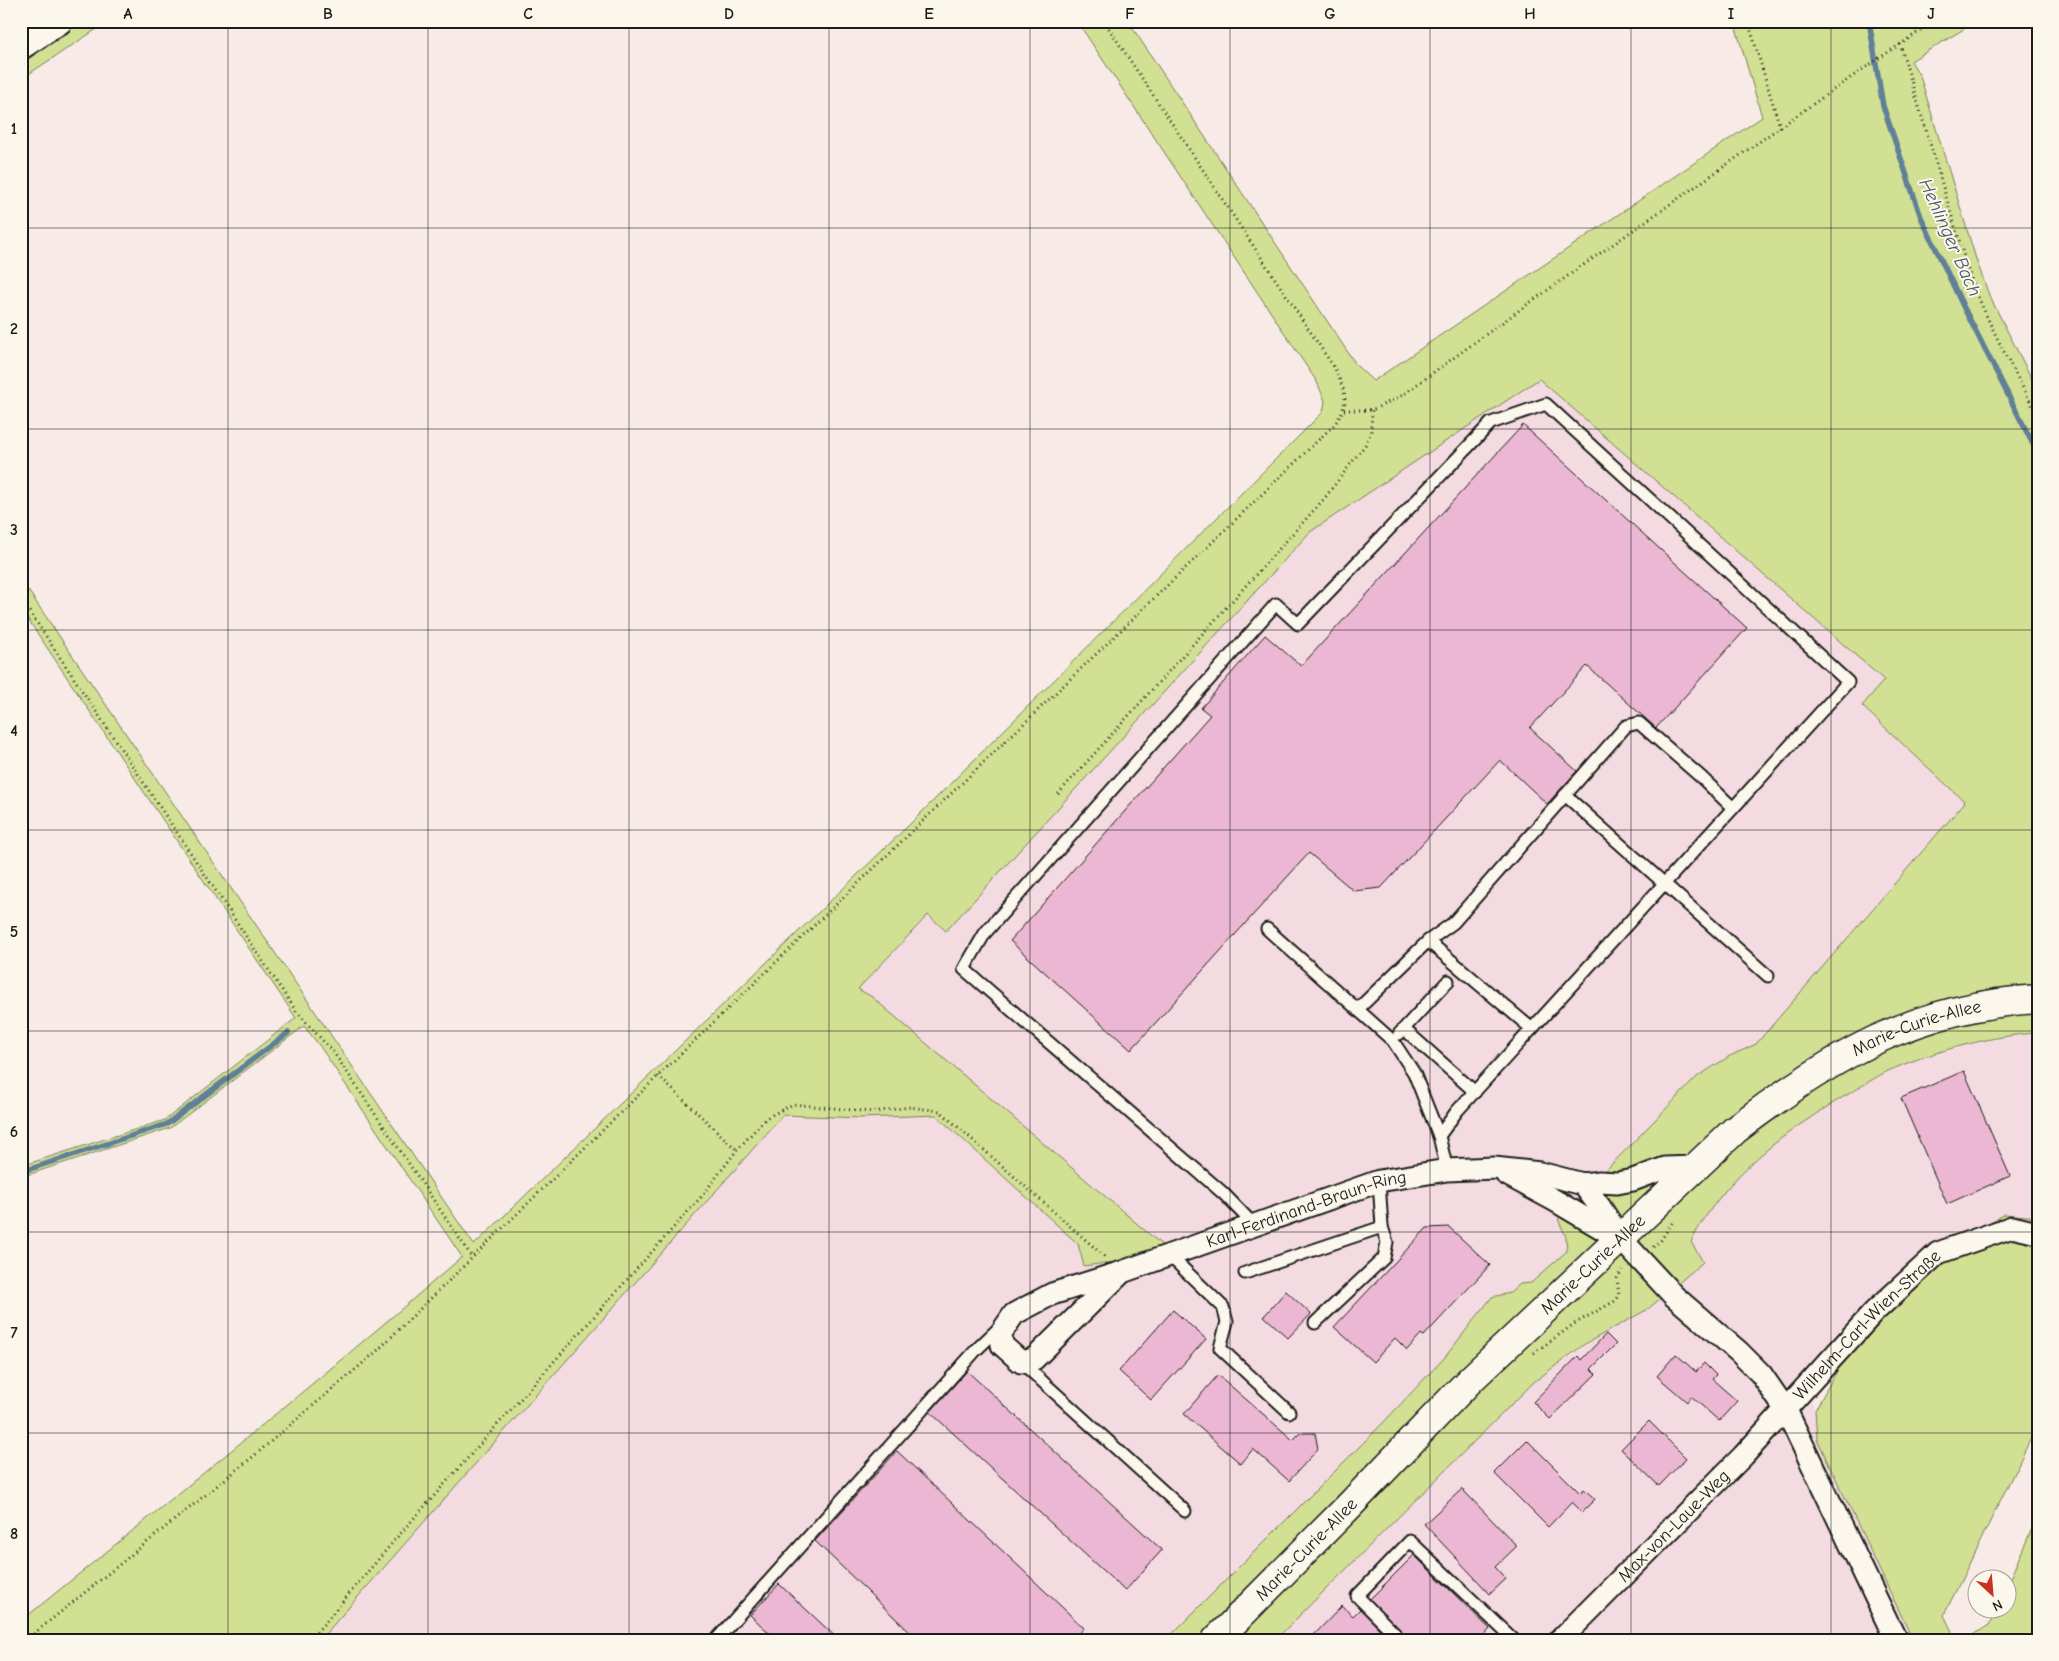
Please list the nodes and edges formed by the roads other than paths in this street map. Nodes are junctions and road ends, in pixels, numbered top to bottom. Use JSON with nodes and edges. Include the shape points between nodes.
{"nodes":[{"id":1,"x":59,"y":21,"type":"edge"},
{"id":2,"x":21,"y":46,"type":"edge"},
{"id":3,"x":1566,"y":795,"type":"junction"},
{"id":4,"x":1732,"y":808,"type":"junction"},
{"id":5,"x":1664,"y":883,"type":"junction"},
{"id":6,"x":1267,"y":929,"type":"dead end"},
{"id":7,"x":1428,"y":941,"type":"junction"},
{"id":8,"x":1768,"y":976,"type":"dead end"},
{"id":9,"x":1448,"y":981,"type":"dead end"},
{"id":10,"x":2038,"y":998,"type":"edge"},
{"id":11,"x":1358,"y":1009,"type":"junction"},
{"id":12,"x":1532,"y":1028,"type":"junction"},
{"id":13,"x":1404,"y":1030,"type":"junction"},
{"id":14,"x":1393,"y":1041,"type":"junction"},
{"id":15,"x":1475,"y":1092,"type":"junction"},
{"id":16,"x":1438,"y":1136,"type":"junction"},
{"id":17,"x":1695,"y":1167,"type":"junction"},
{"id":18,"x":1494,"y":1168,"type":"junction"},
{"id":19,"x":1447,"y":1170,"type":"junction"},
{"id":20,"x":1379,"y":1181,"type":"junction"},
{"id":21,"x":1583,"y":1184,"type":"junction"},
{"id":22,"x":1254,"y":1225,"type":"junction"},
{"id":23,"x":1382,"y":1227,"type":"junction"},
{"id":24,"x":2038,"y":1233,"type":"edge"},
{"id":25,"x":1621,"y":1240,"type":"junction"},
{"id":26,"x":1168,"y":1255,"type":"junction"},
{"id":27,"x":1122,"y":1272,"type":"junction"},
{"id":28,"x":1245,"y":1273,"type":"dead end"},
{"id":29,"x":1014,"y":1314,"type":"junction"},
{"id":30,"x":1315,"y":1324,"type":"dead end"},
{"id":31,"x":1021,"y":1362,"type":"junction"},
{"id":32,"x":1786,"y":1410,"type":"junction"},
{"id":33,"x":1289,"y":1412,"type":"dead end"},
{"id":34,"x":1184,"y":1511,"type":"dead end"},
{"id":35,"x":716,"y":1640,"type":"edge"},
{"id":36,"x":1216,"y":1640,"type":"edge"},
{"id":37,"x":1401,"y":1640,"type":"edge"},
{"id":38,"x":1514,"y":1640,"type":"edge"},
{"id":39,"x":1560,"y":1640,"type":"edge"},
{"id":40,"x":1896,"y":1640,"type":"edge"}],
"edges":[{"from":1,"to":2,"type":"street"},
{"from":3,"to":4,"type":"lane","via":[[1626,726],[1639,723]]},
{"from":3,"to":5,"type":"lane"},
{"from":3,"to":7,"type":"lane","via":[[1452,923]]},
{"from":4,"to":5,"type":"lane"},
{"from":4,"to":22,"type":"lane","via":[[1848,682],[1546,404],[1491,423],[1298,624],[1276,604],[985,933],[964,969],[1223,1193]]},
{"from":5,"to":8,"type":"lane"},
{"from":5,"to":12,"type":"lane"},
{"from":6,"to":11,"type":"lane"},
{"from":7,"to":11,"type":"lane"},
{"from":7,"to":12,"type":"lane"},
{"from":9,"to":13,"type":"lane"},
{"from":10,"to":17,"type":"main road","name":"Marie-Curie-Allee","via":[[1965,1008],[1880,1037],[1835,1060],[1775,1100],[1735,1130]]},
{"from":11,"to":14,"type":"lane"},
{"from":12,"to":15,"type":"lane"},
{"from":13,"to":14,"type":"lane"},
{"from":13,"to":15,"type":"lane"},
{"from":14,"to":16,"type":"lane","via":[[1414,1073]]},
{"from":15,"to":16,"type":"lane"},
{"from":16,"to":19,"type":"lane"},
{"from":17,"to":21,"type":"street","name":"Karl-Ferdinand-Braun-Ring","via":[[1665,1168],[1625,1182]]},
{"from":17,"to":25,"type":"main road","name":"Marie-Curie-Allee"},
{"from":18,"to":19,"type":"street","name":"Karl-Ferdinand-Braun-Ring"},
{"from":18,"to":21,"type":"street","name":"Karl-Ferdinand-Braun-Ring","via":[[1540,1173]]},
{"from":18,"to":25,"type":"street"},
{"from":19,"to":20,"type":"street","name":"Karl-Ferdinand-Braun-Ring"},
{"from":20,"to":22,"type":"street","name":"Karl-Ferdinand-Braun-Ring"},
{"from":20,"to":23,"type":"lane"},
{"from":21,"to":25,"type":"street"},
{"from":22,"to":26,"type":"street","name":"Karl-Ferdinand-Braun-Ring"},
{"from":23,"to":28,"type":"lane"},
{"from":23,"to":30,"type":"lane","via":[[1387,1242],[1384,1258]]},
{"from":24,"to":32,"type":"street","name":"Wilhelm-Carl-Wien-Straße","via":[[2012,1227],[1938,1253],[1874,1312]]},
{"from":25,"to":32,"type":"street","name":"Wilhelm-Carl-Wien-Straße","via":[[1674,1296],[1761,1374]]},
{"from":25,"to":36,"type":"main road","name":"Marie-Curie-Allee","via":[[1470,1380]]},
{"from":26,"to":27,"type":"street","name":"Karl-Ferdinand-Braun-Ring"},
{"from":26,"to":33,"type":"lane","via":[[1223,1307],[1227,1322],[1220,1348]]},
{"from":27,"to":29,"type":"street","name":"Karl-Ferdinand-Braun-Ring","via":[[1052,1294]]},
{"from":27,"to":31,"type":"street","name":"Karl-Ferdinand-Braun-Ring","via":[[1034,1359]]},
{"from":29,"to":31,"type":"street","via":[[1001,1333],[1002,1345]]},
{"from":29,"to":35,"type":"lane","via":[[976,1350]]},
{"from":31,"to":34,"type":"lane"},
{"from":32,"to":39,"type":"street","name":"Max-von-Laue-Weg"},
{"from":32,"to":40,"type":"street","name":"Wilhelm-Carl-Wien-Straße"},
{"from":37,"to":38,"type":"lane","via":[[1357,1596],[1410,1541]]}]}
